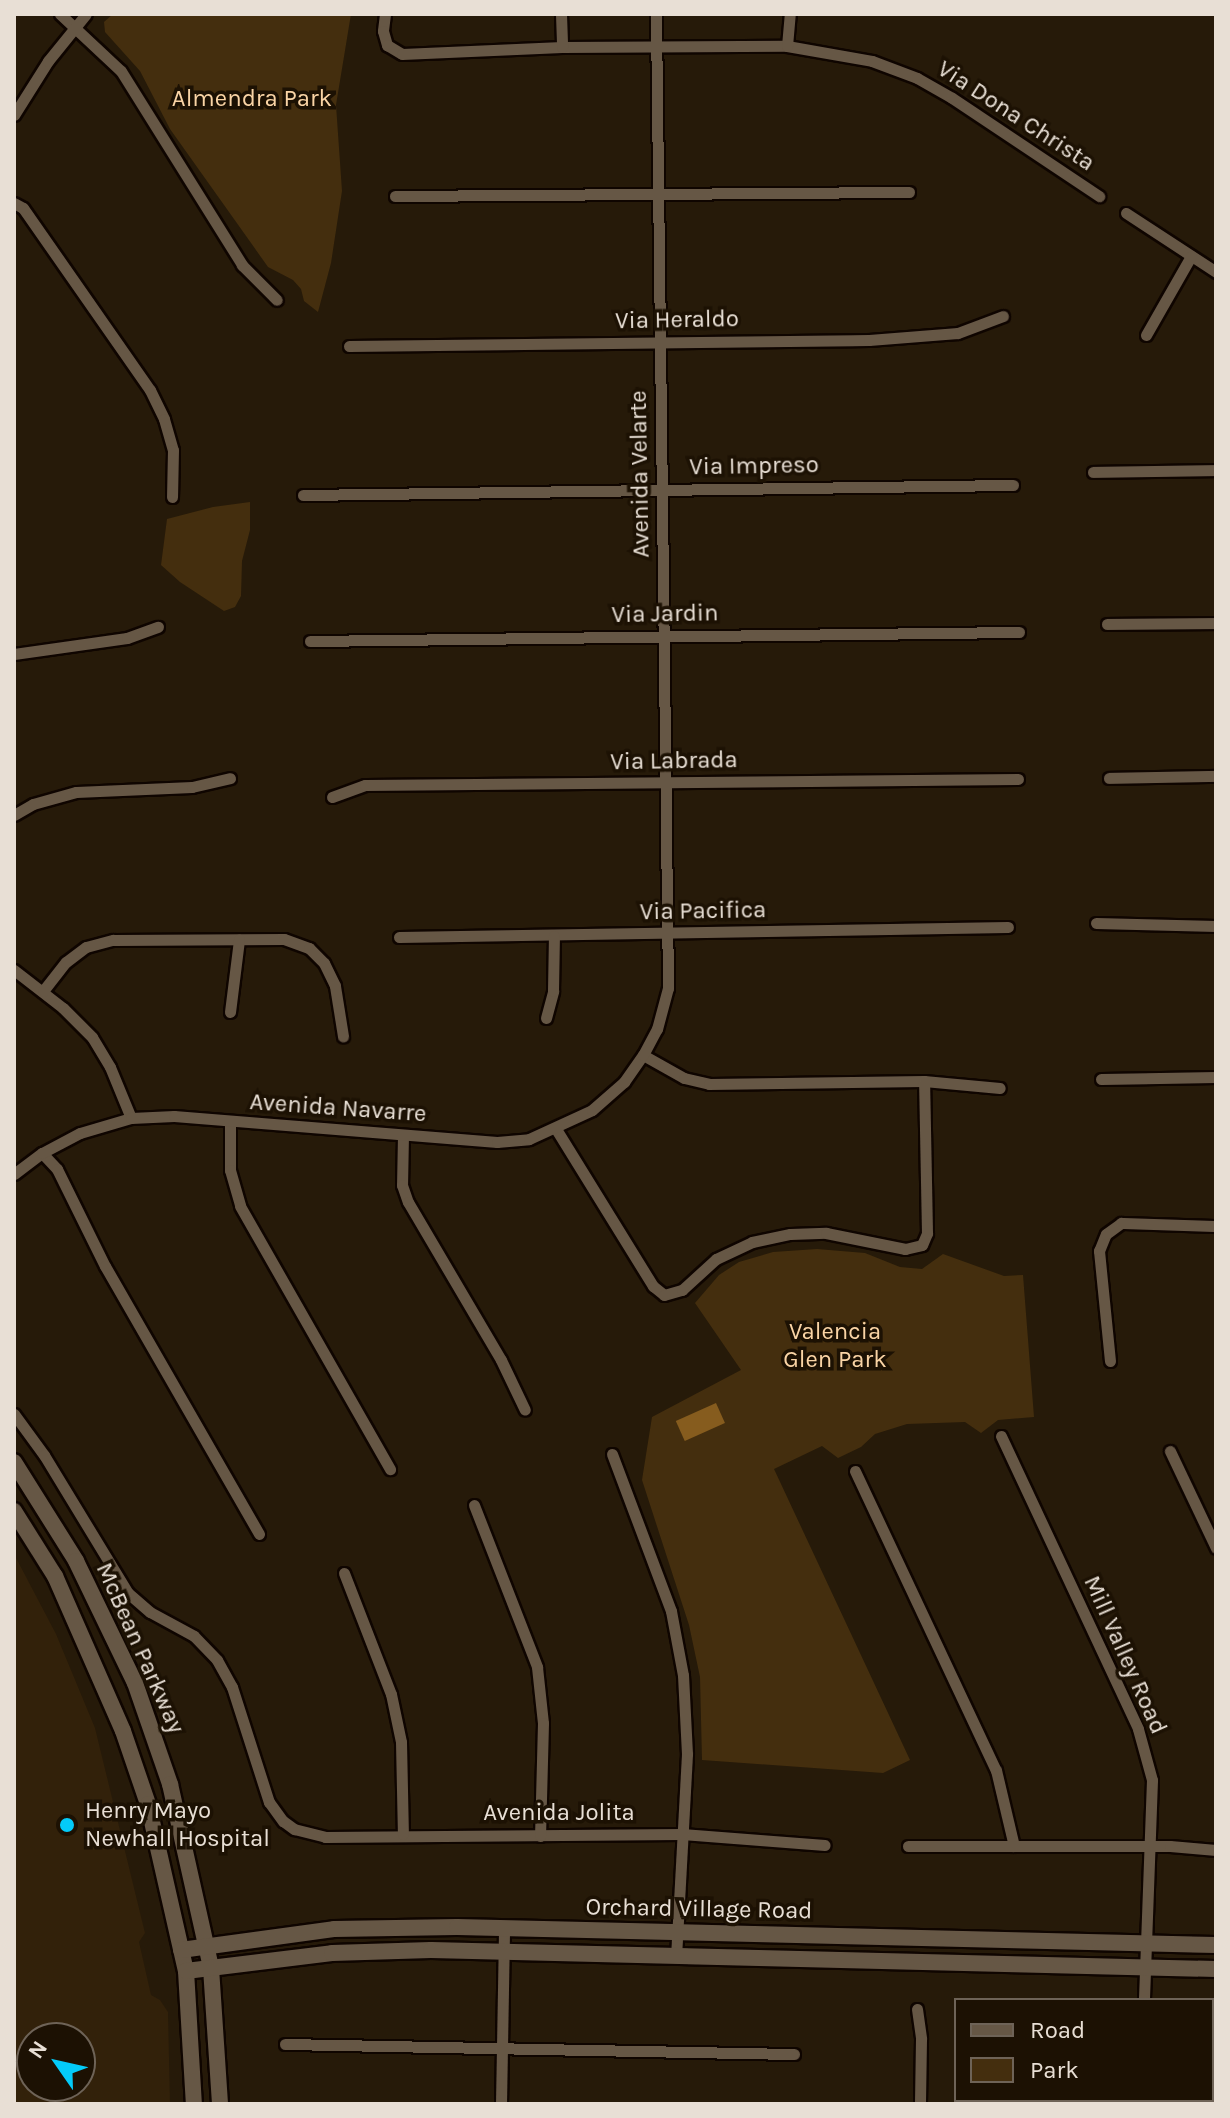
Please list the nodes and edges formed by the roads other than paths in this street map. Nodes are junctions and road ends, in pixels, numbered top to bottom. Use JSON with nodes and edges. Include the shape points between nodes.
{"nodes":[{"id":1,"x":60,"y":14,"type":"edge"},
{"id":2,"x":86,"y":14,"type":"edge"},
{"id":3,"x":385,"y":14,"type":"edge"},
{"id":4,"x":561,"y":14,"type":"edge"},
{"id":5,"x":656,"y":14,"type":"edge"},
{"id":6,"x":790,"y":14,"type":"edge"},
{"id":7,"x":74,"y":26,"type":"junction"},
{"id":8,"x":787,"y":46,"type":"junction"},
{"id":9,"x":562,"y":47,"type":"junction"},
{"id":10,"x":656,"y":47,"type":"junction"},
{"id":11,"x":14,"y":115,"type":"edge"},
{"id":12,"x":909,"y":192,"type":"dead end"},
{"id":13,"x":395,"y":196,"type":"dead end"},
{"id":14,"x":659,"y":196,"type":"junction"},
{"id":15,"x":1099,"y":196,"type":"dead end"},
{"id":16,"x":14,"y":203,"type":"edge"},
{"id":17,"x":1126,"y":213,"type":"dead end"},
{"id":18,"x":1191,"y":256,"type":"junction"},
{"id":19,"x":1216,"y":272,"type":"edge"},
{"id":20,"x":277,"y":300,"type":"dead end"},
{"id":21,"x":1003,"y":316,"type":"dead end"},
{"id":22,"x":1146,"y":335,"type":"dead end"},
{"id":23,"x":661,"y":342,"type":"junction"},
{"id":24,"x":349,"y":346,"type":"dead end"},
{"id":25,"x":1216,"y":470,"type":"edge"},
{"id":26,"x":1093,"y":472,"type":"dead end"},
{"id":27,"x":1013,"y":485,"type":"dead end"},
{"id":28,"x":662,"y":489,"type":"junction"},
{"id":29,"x":303,"y":495,"type":"dead end"},
{"id":30,"x":172,"y":497,"type":"dead end"},
{"id":31,"x":1216,"y":623,"type":"edge"},
{"id":32,"x":1107,"y":624,"type":"dead end"},
{"id":33,"x":158,"y":627,"type":"dead end"},
{"id":34,"x":1019,"y":632,"type":"dead end"},
{"id":35,"x":664,"y":636,"type":"junction"},
{"id":36,"x":310,"y":641,"type":"dead end"},
{"id":37,"x":14,"y":654,"type":"edge"},
{"id":38,"x":1216,"y":776,"type":"edge"},
{"id":39,"x":230,"y":778,"type":"dead end"},
{"id":40,"x":1109,"y":778,"type":"dead end"},
{"id":41,"x":1018,"y":779,"type":"dead end"},
{"id":42,"x":666,"y":784,"type":"junction"},
{"id":43,"x":332,"y":797,"type":"dead end"},
{"id":44,"x":14,"y":815,"type":"edge"},
{"id":45,"x":1096,"y":923,"type":"dead end"},
{"id":46,"x":1216,"y":926,"type":"edge"},
{"id":47,"x":1008,"y":927,"type":"dead end"},
{"id":48,"x":669,"y":934,"type":"junction"},
{"id":49,"x":554,"y":936,"type":"junction"},
{"id":50,"x":399,"y":937,"type":"dead end"},
{"id":51,"x":239,"y":940,"type":"junction"},
{"id":52,"x":14,"y":970,"type":"edge"},
{"id":53,"x":43,"y":991,"type":"junction"},
{"id":54,"x":230,"y":1012,"type":"dead end"},
{"id":55,"x":546,"y":1018,"type":"dead end"},
{"id":56,"x":343,"y":1036,"type":"dead end"},
{"id":57,"x":643,"y":1055,"type":"junction"},
{"id":58,"x":1216,"y":1077,"type":"edge"},
{"id":59,"x":1101,"y":1079,"type":"dead end"},
{"id":60,"x":924,"y":1081,"type":"junction"},
{"id":61,"x":1000,"y":1088,"type":"dead end"},
{"id":62,"x":131,"y":1118,"type":"junction"},
{"id":63,"x":230,"y":1123,"type":"junction"},
{"id":64,"x":556,"y":1129,"type":"junction"},
{"id":65,"x":403,"y":1135,"type":"junction"},
{"id":66,"x":42,"y":1153,"type":"junction"},
{"id":67,"x":14,"y":1174,"type":"edge"},
{"id":68,"x":1216,"y":1226,"type":"edge"},
{"id":69,"x":1110,"y":1361,"type":"dead end"},
{"id":70,"x":525,"y":1410,"type":"dead end"},
{"id":71,"x":14,"y":1414,"type":"edge"},
{"id":72,"x":1001,"y":1436,"type":"dead end"},
{"id":73,"x":1170,"y":1451,"type":"dead end"},
{"id":74,"x":612,"y":1454,"type":"dead end"},
{"id":75,"x":14,"y":1462,"type":"edge"},
{"id":76,"x":390,"y":1469,"type":"dead end"},
{"id":77,"x":855,"y":1471,"type":"dead end"},
{"id":78,"x":474,"y":1505,"type":"dead end"},
{"id":79,"x":14,"y":1511,"type":"edge"},
{"id":80,"x":259,"y":1534,"type":"dead end"},
{"id":81,"x":1216,"y":1548,"type":"edge"},
{"id":82,"x":344,"y":1573,"type":"dead end"},
{"id":83,"x":403,"y":1834,"type":"junction"},
{"id":84,"x":682,"y":1834,"type":"junction"},
{"id":85,"x":540,"y":1836,"type":"junction"},
{"id":86,"x":825,"y":1845,"type":"dead end"},
{"id":87,"x":908,"y":1846,"type":"dead end"},
{"id":88,"x":1014,"y":1846,"type":"junction"},
{"id":89,"x":1152,"y":1846,"type":"junction"},
{"id":90,"x":1216,"y":1850,"type":"edge"},
{"id":91,"x":504,"y":1928,"type":"junction"},
{"id":92,"x":677,"y":1933,"type":"junction"},
{"id":93,"x":1146,"y":1941,"type":"junction"},
{"id":94,"x":1216,"y":1945,"type":"edge"},
{"id":95,"x":207,"y":1946,"type":"junction"},
{"id":96,"x":181,"y":1950,"type":"junction"},
{"id":97,"x":503,"y":1951,"type":"junction"},
{"id":98,"x":676,"y":1955,"type":"junction"},
{"id":99,"x":211,"y":1968,"type":"junction"},
{"id":100,"x":1144,"y":1968,"type":"junction"},
{"id":101,"x":1216,"y":1969,"type":"edge"},
{"id":102,"x":186,"y":1971,"type":"junction"},
{"id":103,"x":1144,"y":1998,"type":"edge"},
{"id":104,"x":917,"y":2009,"type":"dead end"},
{"id":105,"x":285,"y":2044,"type":"dead end"},
{"id":106,"x":502,"y":2049,"type":"junction"},
{"id":107,"x":794,"y":2054,"type":"dead end"},
{"id":108,"x":194,"y":2104,"type":"edge"},
{"id":109,"x":220,"y":2104,"type":"edge"},
{"id":110,"x":501,"y":2104,"type":"edge"},
{"id":111,"x":920,"y":2104,"type":"edge"}],
"edges":[{"from":1,"to":7,"type":"street"},
{"from":2,"to":7,"type":"street"},
{"from":3,"to":9,"type":"street","name":"Via Dona Christa","via":[[387,45],[402,54]]},
{"from":4,"to":9,"type":"street"},
{"from":5,"to":10,"type":"street","name":"Avenida Velarte"},
{"from":6,"to":8,"type":"street"},
{"from":7,"to":11,"type":"street"},
{"from":7,"to":20,"type":"street","via":[[121,71],[242,265]]},
{"from":8,"to":10,"type":"street","name":"Via Dona Christa"},
{"from":8,"to":15,"type":"street","name":"Via Dona Christa","via":[[872,61],[917,78]]},
{"from":9,"to":10,"type":"street","name":"Via Dona Christa"},
{"from":10,"to":14,"type":"street","name":"Avenida Velarte"},
{"from":12,"to":14,"type":"street"},
{"from":13,"to":14,"type":"street"},
{"from":14,"to":23,"type":"street","name":"Avenida Velarte"},
{"from":16,"to":30,"type":"street","via":[[23,208],[150,390],[173,450]]},
{"from":17,"to":18,"type":"street"},
{"from":18,"to":19,"type":"street"},
{"from":18,"to":22,"type":"street"},
{"from":21,"to":23,"type":"street","name":"Via Heraldo","via":[[958,333],[869,340]]},
{"from":23,"to":24,"type":"street","name":"Via Heraldo"},
{"from":23,"to":28,"type":"street","name":"Avenida Velarte"},
{"from":25,"to":26,"type":"street"},
{"from":27,"to":28,"type":"street","name":"Via Impreso"},
{"from":28,"to":29,"type":"street","name":"Via Impreso"},
{"from":28,"to":35,"type":"street","name":"Avenida Velarte"},
{"from":31,"to":32,"type":"street"},
{"from":33,"to":37,"type":"street","via":[[127,638]]},
{"from":34,"to":35,"type":"street","name":"Via Jardin"},
{"from":35,"to":36,"type":"street","name":"Via Jardin"},
{"from":35,"to":42,"type":"street","name":"Avenida Velarte"},
{"from":38,"to":40,"type":"street"},
{"from":39,"to":44,"type":"street","via":[[192,787],[76,792]]},
{"from":41,"to":42,"type":"street","name":"Via Labrada"},
{"from":42,"to":43,"type":"street","name":"Via Labrada","via":[[365,785]]},
{"from":42,"to":48,"type":"street","name":"Avenida Velarte"},
{"from":45,"to":46,"type":"street"},
{"from":47,"to":48,"type":"street","name":"Via Pacifica"},
{"from":48,"to":49,"type":"street","name":"Via Pacifica"},
{"from":48,"to":57,"type":"street","name":"Avenida Velarte","via":[[668,988],[657,1029]]},
{"from":49,"to":50,"type":"street","name":"Via Pacifica"},
{"from":49,"to":55,"type":"street","via":[[553,991]]},
{"from":51,"to":53,"type":"street","via":[[113,940],[86,947]]},
{"from":51,"to":54,"type":"street"},
{"from":51,"to":56,"type":"street","via":[[284,939],[309,948],[335,986]]},
{"from":52,"to":53,"type":"street"},
{"from":53,"to":62,"type":"street","via":[[92,1037]]},
{"from":57,"to":60,"type":"street","via":[[684,1078],[709,1084]]},
{"from":57,"to":64,"type":"street","name":"Avenida Navarre","via":[[624,1082],[592,1110]]},
{"from":58,"to":59,"type":"street"},
{"from":60,"to":61,"type":"street"},
{"from":60,"to":64,"type":"street","via":[[927,1233],[922,1245],[905,1249],[826,1233],[790,1234],[752,1242],[716,1259],[682,1290],[664,1295],[653,1286]]},
{"from":62,"to":63,"type":"street","name":"Avenida Navarre","via":[[174,1116]]},
{"from":62,"to":66,"type":"street","name":"Avenida Navarre","via":[[80,1133]]},
{"from":63,"to":65,"type":"street","name":"Avenida Navarre"},
{"from":63,"to":76,"type":"street","via":[[230,1170],[240,1206]]},
{"from":64,"to":65,"type":"street","name":"Avenida Navarre","via":[[497,1142]]},
{"from":65,"to":70,"type":"street","via":[[402,1185],[408,1202]]},
{"from":66,"to":67,"type":"street","name":"Avenida Navarre"},
{"from":66,"to":80,"type":"street","via":[[57,1169],[105,1266]]},
{"from":68,"to":69,"type":"street","via":[[1121,1223],[1106,1234],[1099,1251]]},
{"from":71,"to":83,"type":"street","name":"Avenida Jolita","via":[[128,1593],[194,1636],[217,1660],[232,1687],[269,1802],[283,1821],[325,1837]]},
{"from":72,"to":89,"type":"street","name":"Mill Valley Road","via":[[1138,1729],[1152,1780]]},
{"from":73,"to":81,"type":"street"},
{"from":74,"to":84,"type":"street","via":[[671,1611],[683,1675],[687,1754]]},
{"from":75,"to":95,"type":"main road","name":"McBean Parkway","via":[[76,1561],[135,1683],[170,1784]]},
{"from":77,"to":88,"type":"street","via":[[996,1770]]},
{"from":78,"to":85,"type":"street","via":[[537,1667],[543,1723]]},
{"from":79,"to":96,"type":"main road","name":"McBean Parkway","via":[[55,1576],[123,1731],[148,1804]]},
{"from":82,"to":83,"type":"street","via":[[391,1694],[401,1742]]},
{"from":83,"to":85,"type":"street","name":"Avenida Jolita"},
{"from":84,"to":85,"type":"street","name":"Avenida Jolita"},
{"from":84,"to":86,"type":"street","name":"Avenida Jolita"},
{"from":84,"to":92,"type":"street"},
{"from":87,"to":88,"type":"street"},
{"from":88,"to":89,"type":"street"},
{"from":89,"to":90,"type":"street"},
{"from":89,"to":93,"type":"street","name":"Mill Valley Road"},
{"from":91,"to":92,"type":"main road","name":"Orchard Village Road"},
{"from":91,"to":95,"type":"main road","name":"Orchard Village Road","via":[[334,1929]]},
{"from":91,"to":97,"type":"street"},
{"from":92,"to":93,"type":"main road","name":"Orchard Village Road"},
{"from":92,"to":98,"type":"street"},
{"from":93,"to":94,"type":"main road","name":"Orchard Village Road"},
{"from":93,"to":100,"type":"street","name":"Mill Valley Road"},
{"from":95,"to":96,"type":"main road","name":"Orchard Village Road"},
{"from":95,"to":99,"type":"main road","name":"McBean Parkway"},
{"from":96,"to":102,"type":"main road","name":"McBean Parkway"},
{"from":97,"to":98,"type":"main road","name":"Orchard Village Road"},
{"from":97,"to":99,"type":"main road","name":"Orchard Village Road","via":[[370,1950]]},
{"from":97,"to":106,"type":"street"},
{"from":98,"to":100,"type":"main road","name":"Orchard Village Road"},
{"from":99,"to":102,"type":"main road","name":"Orchard Village Road"},
{"from":99,"to":109,"type":"main road","name":"McBean Parkway"},
{"from":100,"to":101,"type":"main road","name":"Orchard Village Road"},
{"from":100,"to":103,"type":"street","name":"Mill Valley Road"},
{"from":102,"to":108,"type":"main road","name":"McBean Parkway"},
{"from":104,"to":111,"type":"street"},
{"from":105,"to":106,"type":"street"},
{"from":106,"to":107,"type":"street"},
{"from":106,"to":110,"type":"street"}]}
